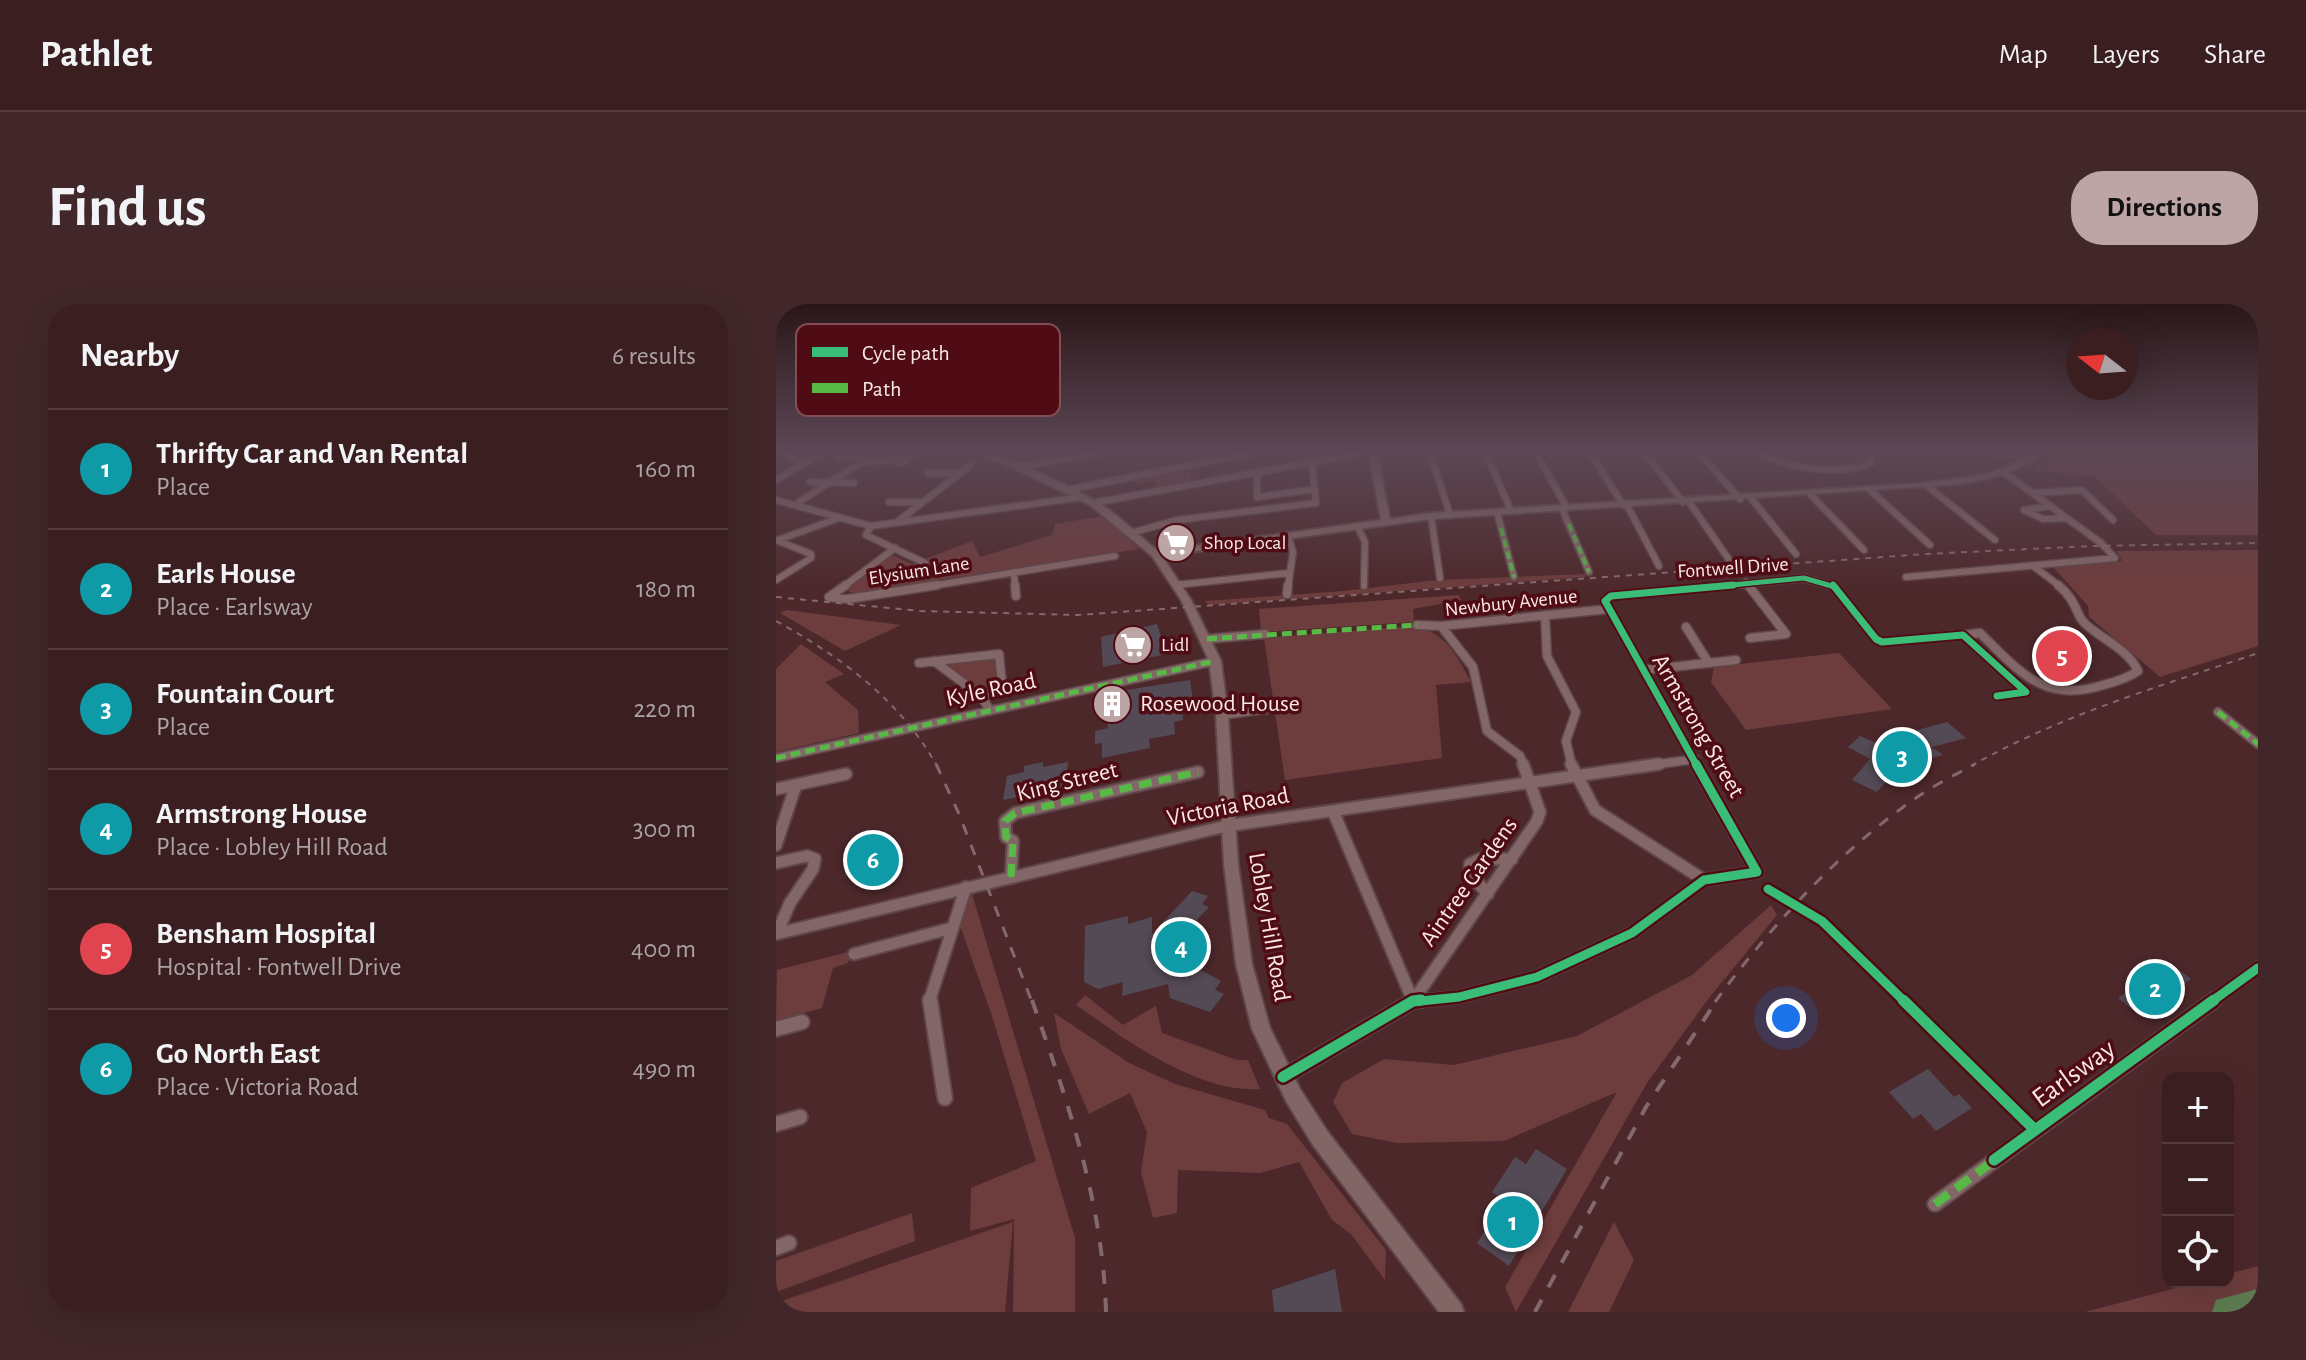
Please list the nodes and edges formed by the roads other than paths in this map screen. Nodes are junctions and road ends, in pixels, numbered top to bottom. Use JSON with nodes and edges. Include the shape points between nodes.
{"nodes":[{"id":1,"x":808,"y":496,"type":"edge"},
{"id":2,"x":931,"y":496,"type":"edge"},
{"id":3,"x":1132,"y":496,"type":"edge"},
{"id":4,"x":1316,"y":496,"type":"edge"},
{"id":5,"x":1381,"y":496,"type":"edge"},
{"id":6,"x":1443,"y":496,"type":"edge"},
{"id":7,"x":1504,"y":496,"type":"edge"},
{"id":8,"x":1559,"y":496,"type":"edge"},
{"id":9,"x":1619,"y":496,"type":"edge"},
{"id":10,"x":1681,"y":496,"type":"edge"},
{"id":11,"x":1737,"y":496,"type":"edge"},
{"id":12,"x":1790,"y":496,"type":"edge"},
{"id":13,"x":1812,"y":496,"type":"edge"},
{"id":14,"x":1877,"y":496,"type":"edge"},
{"id":15,"x":1940,"y":496,"type":"edge"},
{"id":16,"x":2038,"y":496,"type":"edge"},
{"id":17,"x":2088,"y":496,"type":"edge"},
{"id":18,"x":1083,"y":497,"type":"joint"},
{"id":19,"x":1751,"y":498,"type":"junction"},
{"id":20,"x":1740,"y":499,"type":"junction"},
{"id":21,"x":776,"y":500,"type":"edge"},
{"id":22,"x":799,"y":502,"type":"junction"},
{"id":23,"x":923,"y":502,"type":"junction"},
{"id":24,"x":1686,"y":502,"type":"junction"},
{"id":25,"x":1093,"y":503,"type":"junction"},
{"id":26,"x":1625,"y":505,"type":"junction"},
{"id":27,"x":2051,"y":506,"type":"junction"},
{"id":28,"x":881,"y":508,"type":"dead end"},
{"id":29,"x":1565,"y":508,"type":"junction"},
{"id":30,"x":1511,"y":511,"type":"junction"},
{"id":31,"x":1497,"y":512,"type":"junction"},
{"id":32,"x":1450,"y":515,"type":"junction"},
{"id":33,"x":1431,"y":516,"type":"junction"},
{"id":34,"x":839,"y":518,"type":"junction"},
{"id":35,"x":2067,"y":518,"type":"junction"},
{"id":36,"x":2113,"y":520,"type":"dead end"},
{"id":37,"x":1386,"y":522,"type":"junction"},
{"id":38,"x":895,"y":524,"type":"junction"},
{"id":39,"x":871,"y":526,"type":"junction"},
{"id":40,"x":1357,"y":526,"type":"junction"},
{"id":41,"x":1131,"y":533,"type":"junction"},
{"id":42,"x":1288,"y":536,"type":"junction"},
{"id":43,"x":777,"y":540,"type":"edge"},
{"id":44,"x":1995,"y":540,"type":"dead end"},
{"id":45,"x":1930,"y":545,"type":"dead end"},
{"id":46,"x":895,"y":548,"type":"junction"},
{"id":47,"x":1864,"y":550,"type":"dead end"},
{"id":48,"x":1156,"y":554,"type":"junction"},
{"id":49,"x":1796,"y":554,"type":"dead end"},
{"id":50,"x":1115,"y":556,"type":"dead end"},
{"id":51,"x":1730,"y":561,"type":"dead end"},
{"id":52,"x":925,"y":563,"type":"dead end"},
{"id":53,"x":1659,"y":566,"type":"dead end"},
{"id":54,"x":2033,"y":566,"type":"junction"},
{"id":55,"x":1014,"y":572,"type":"junction"},
{"id":56,"x":1589,"y":572,"type":"dead end"},
{"id":57,"x":1289,"y":573,"type":"junction"},
{"id":58,"x":1514,"y":577,"type":"dead end"},
{"id":59,"x":1906,"y":577,"type":"dead end"},
{"id":60,"x":1440,"y":578,"type":"dead end"},
{"id":61,"x":776,"y":580,"type":"edge"},
{"id":62,"x":1746,"y":582,"type":"junction"},
{"id":63,"x":1176,"y":585,"type":"junction"},
{"id":64,"x":1364,"y":586,"type":"dead end"},
{"id":65,"x":1287,"y":594,"type":"dead end"},
{"id":66,"x":1016,"y":596,"type":"dead end"},
{"id":67,"x":1607,"y":604,"type":"junction"},
{"id":68,"x":1545,"y":615,"type":"junction"},
{"id":69,"x":1417,"y":625,"type":"dead end"},
{"id":70,"x":1441,"y":626,"type":"junction"},
{"id":71,"x":1686,"y":627,"type":"dead end"},
{"id":72,"x":1265,"y":634,"type":"dead end"},
{"id":73,"x":1963,"y":635,"type":"junction"},
{"id":74,"x":1750,"y":638,"type":"dead end"},
{"id":75,"x":1207,"y":639,"type":"junction"},
{"id":76,"x":1736,"y":660,"type":"dead end"},
{"id":77,"x":934,"y":661,"type":"junction"},
{"id":78,"x":1215,"y":661,"type":"junction"},
{"id":79,"x":1708,"y":662,"type":"junction"},
{"id":80,"x":919,"y":663,"type":"dead end"},
{"id":81,"x":1644,"y":670,"type":"junction"},
{"id":82,"x":1997,"y":696,"type":"dead end"},
{"id":83,"x":982,"y":697,"type":"junction"},
{"id":84,"x":1273,"y":708,"type":"dead end"},
{"id":85,"x":990,"y":711,"type":"junction"},
{"id":86,"x":2218,"y":712,"type":"dead end"},
{"id":87,"x":1222,"y":715,"type":"junction"},
{"id":88,"x":2258,"y":744,"type":"edge"},
{"id":89,"x":776,"y":758,"type":"edge"},
{"id":90,"x":1695,"y":759,"type":"junction"},
{"id":91,"x":1198,"y":772,"type":"dead end"},
{"id":92,"x":846,"y":774,"type":"dead end"},
{"id":93,"x":1576,"y":776,"type":"junction"},
{"id":94,"x":1531,"y":782,"type":"junction"},
{"id":95,"x":796,"y":785,"type":"junction"},
{"id":96,"x":776,"y":789,"type":"edge"},
{"id":97,"x":1333,"y":811,"type":"junction"},
{"id":98,"x":1226,"y":826,"type":"junction"},
{"id":99,"x":776,"y":845,"type":"edge"},
{"id":100,"x":1512,"y":859,"type":"junction"},
{"id":101,"x":776,"y":863,"type":"edge"},
{"id":102,"x":1011,"y":877,"type":"junction"},
{"id":103,"x":1704,"y":880,"type":"junction"},
{"id":104,"x":966,"y":887,"type":"junction"},
{"id":105,"x":1488,"y":894,"type":"junction"},
{"id":106,"x":952,"y":928,"type":"junction"},
{"id":107,"x":777,"y":933,"type":"edge"},
{"id":108,"x":854,"y":954,"type":"dead end"},
{"id":109,"x":2258,"y":968,"type":"edge"},
{"id":110,"x":1413,"y":1001,"type":"junction"},
{"id":111,"x":802,"y":1022,"type":"dead end"},
{"id":112,"x":776,"y":1029,"type":"edge"},
{"id":113,"x":1283,"y":1077,"type":"junction"},
{"id":114,"x":945,"y":1098,"type":"dead end"},
{"id":115,"x":800,"y":1117,"type":"dead end"},
{"id":116,"x":776,"y":1124,"type":"edge"},
{"id":117,"x":1935,"y":1204,"type":"dead end"},
{"id":118,"x":1453,"y":1312,"type":"edge"}],
"edges":[{"from":1,"to":22,"type":"street"},
{"from":2,"to":23,"type":"street"},
{"from":3,"to":25,"type":"street"},
{"from":4,"to":41,"type":"street","via":[[1316,503],[1177,520]]},
{"from":5,"to":37,"type":"street"},
{"from":6,"to":32,"type":"street"},
{"from":7,"to":30,"type":"street"},
{"from":8,"to":29,"type":"street"},
{"from":9,"to":26,"type":"street"},
{"from":10,"to":24,"type":"street"},
{"from":11,"to":20,"type":"street"},
{"from":12,"to":19,"type":"street"},
{"from":13,"to":47,"type":"street"},
{"from":14,"to":45,"type":"street"},
{"from":15,"to":44,"type":"street"},
{"from":16,"to":27,"type":"street"},
{"from":17,"to":36,"type":"street"},
{"from":18,"to":25,"type":"street","name":"Lobley Hill Road"},
{"from":18,"to":38,"type":"street"},
{"from":19,"to":20,"type":"street"},
{"from":19,"to":49,"type":"street"},
{"from":20,"to":24,"type":"street"},
{"from":21,"to":22,"type":"street"},
{"from":22,"to":34,"type":"street"},
{"from":23,"to":28,"type":"street","via":[[892,499]]},
{"from":23,"to":38,"type":"street"},
{"from":24,"to":26,"type":"street"},
{"from":24,"to":51,"type":"street"},
{"from":25,"to":41,"type":"street","name":"Lobley Hill Road"},
{"from":26,"to":29,"type":"street"},
{"from":26,"to":53,"type":"street"},
{"from":27,"to":35,"type":"street"},
{"from":27,"to":35,"type":"street","via":[[2024,510],[2043,519]]},
{"from":29,"to":30,"type":"street"},
{"from":29,"to":56,"type":"street"},
{"from":30,"to":31,"type":"street"},
{"from":31,"to":32,"type":"street"},
{"from":31,"to":58,"type":"street"},
{"from":32,"to":33,"type":"street"},
{"from":33,"to":37,"type":"street"},
{"from":33,"to":60,"type":"street"},
{"from":34,"to":39,"type":"street"},
{"from":34,"to":43,"type":"street"},
{"from":35,"to":54,"type":"street","via":[[2115,558]]},
{"from":37,"to":40,"type":"street"},
{"from":38,"to":39,"type":"street"},
{"from":39,"to":46,"type":"street","via":[[866,535]]},
{"from":40,"to":42,"type":"street"},
{"from":40,"to":64,"type":"street","via":[[1365,542]]},
{"from":41,"to":48,"type":"street","name":"Lobley Hill Road"},
{"from":42,"to":48,"type":"street"},
{"from":42,"to":57,"type":"street","via":[[1293,552]]},
{"from":43,"to":61,"type":"street","via":[[811,558]]},
{"from":46,"to":52,"type":"street"},
{"from":46,"to":55,"type":"street","name":"Elysium Lane","via":[[829,597],[848,599]]},
{"from":48,"to":63,"type":"street","name":"Lobley Hill Road"},
{"from":50,"to":55,"type":"street","name":"Elysium Lane"},
{"from":54,"to":59,"type":"street"},
{"from":54,"to":73,"type":"street","via":[[2074,599],[2079,617],[2133,659],[2138,671],[2073,692],[2055,691],[2027,676],[1980,633]]},
{"from":55,"to":66,"type":"street"},
{"from":57,"to":63,"type":"street"},
{"from":57,"to":65,"type":"street"},
{"from":62,"to":67,"type":"street","name":"Fontwell Drive","via":[[1620,593]]},
{"from":62,"to":73,"type":"street","name":"Fontwell Drive","via":[[1804,578],[1833,584],[1882,642]]},
{"from":62,"to":74,"type":"street","via":[[1786,634]]},
{"from":63,"to":75,"type":"street","name":"Lobley Hill Road"},
{"from":67,"to":68,"type":"street","name":"Newbury Avenue"},
{"from":67,"to":81,"type":"street","name":"Armstrong Street"},
{"from":68,"to":70,"type":"street","name":"Newbury Avenue"},
{"from":68,"to":93,"type":"street","via":[[1547,656],[1576,712],[1575,727],[1565,743]]},
{"from":69,"to":70,"type":"street","name":"Newbury Avenue"},
{"from":70,"to":94,"type":"street","name":"Aintree Gardens","via":[[1473,667],[1487,731],[1517,751]]},
{"from":71,"to":79,"type":"street"},
{"from":72,"to":75,"type":"street"},
{"from":73,"to":82,"type":"street","via":[[2026,692]]},
{"from":75,"to":78,"type":"street","name":"Lobley Hill Road"},
{"from":76,"to":79,"type":"street"},
{"from":77,"to":80,"type":"street"},
{"from":77,"to":83,"type":"street"},
{"from":77,"to":83,"type":"street","via":[[999,654],[1002,684]]},
{"from":78,"to":85,"type":"street","name":"Kyle Road"},
{"from":78,"to":87,"type":"street","name":"Lobley Hill Road"},
{"from":79,"to":81,"type":"street"},
{"from":81,"to":90,"type":"street","name":"Armstrong Street"},
{"from":83,"to":85,"type":"street"},
{"from":84,"to":87,"type":"street"},
{"from":85,"to":89,"type":"street","name":"Kyle Road"},
{"from":86,"to":88,"type":"street"},
{"from":87,"to":98,"type":"street","name":"Lobley Hill Road"},
{"from":90,"to":93,"type":"street","name":"Victoria Road"},
{"from":90,"to":103,"type":"street","name":"Armstrong Street","via":[[1757,872]]},
{"from":91,"to":102,"type":"street","name":"King Street","via":[[1015,813],[1005,821],[1006,837],[1013,841]]},
{"from":92,"to":95,"type":"street"},
{"from":93,"to":94,"type":"street","name":"Victoria Road"},
{"from":93,"to":103,"type":"street","via":[[1595,810]]},
{"from":94,"to":97,"type":"street","name":"Victoria Road"},
{"from":94,"to":100,"type":"street","name":"Aintree Gardens","via":[[1540,817]]},
{"from":95,"to":96,"type":"street"},
{"from":95,"to":99,"type":"street"},
{"from":97,"to":98,"type":"street","name":"Victoria Road"},
{"from":97,"to":110,"type":"street"},
{"from":98,"to":102,"type":"street","name":"Victoria Road"},
{"from":98,"to":113,"type":"street","name":"Lobley Hill Road","via":[[1244,964],[1261,1029]]},
{"from":100,"to":105,"type":"street","name":"Aintree Gardens"},
{"from":100,"to":105,"type":"street","via":[[1470,864],[1470,874]]},
{"from":101,"to":107,"type":"street","via":[[815,859]]},
{"from":102,"to":104,"type":"street","name":"Victoria Road"},
{"from":103,"to":110,"type":"street","via":[[1632,933],[1537,977],[1459,997]]},
{"from":104,"to":106,"type":"street"},
{"from":104,"to":107,"type":"street","name":"Victoria Road"},
{"from":105,"to":110,"type":"street","name":"Aintree Gardens"},
{"from":106,"to":108,"type":"street"},
{"from":106,"to":114,"type":"street","via":[[929,1002]]},
{"from":109,"to":117,"type":"street","name":"Earlsway"},
{"from":110,"to":113,"type":"street"},
{"from":111,"to":112,"type":"street"},
{"from":113,"to":118,"type":"street","name":"Lobley Hill Road","via":[[1320,1138]]},
{"from":115,"to":116,"type":"street"}]}
